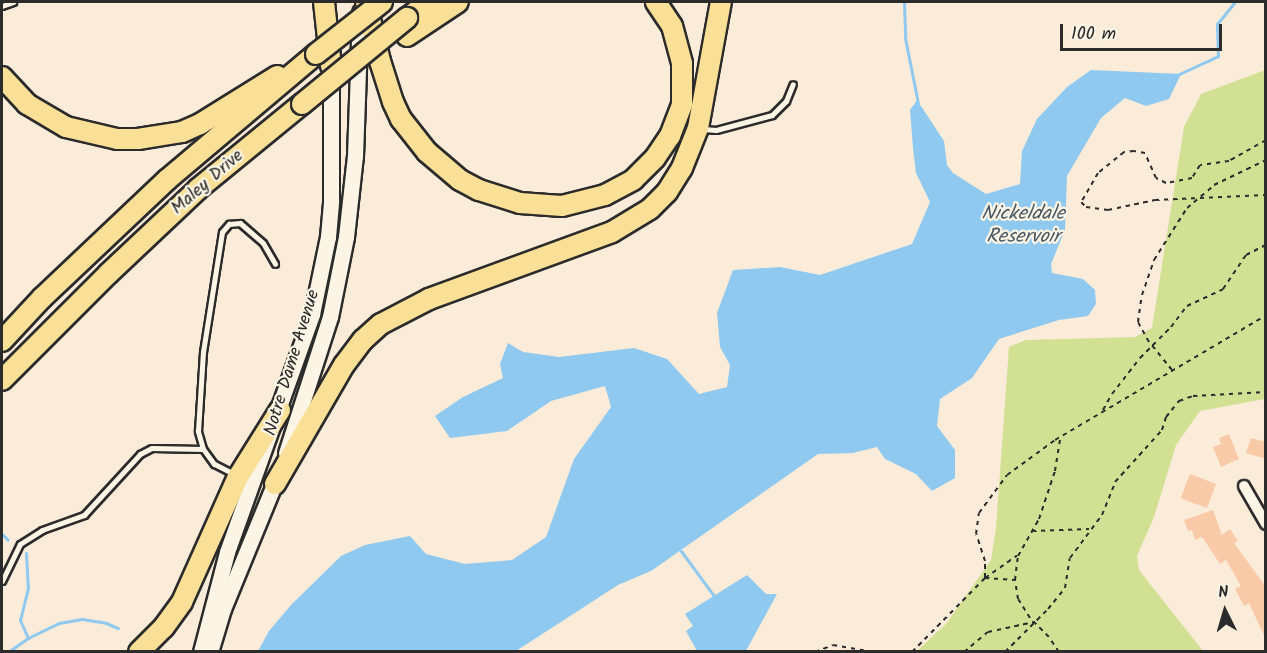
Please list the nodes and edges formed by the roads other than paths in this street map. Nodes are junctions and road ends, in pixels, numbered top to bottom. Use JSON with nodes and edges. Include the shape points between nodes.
{"nodes":[{"id":1,"x":13,"y":2,"type":"edge"},
{"id":2,"x":324,"y":2,"type":"edge"},
{"id":3,"x":331,"y":2,"type":"edge"},
{"id":4,"x":360,"y":2,"type":"edge"},
{"id":5,"x":366,"y":2,"type":"edge"},
{"id":6,"x":382,"y":2,"type":"edge"},
{"id":7,"x":429,"y":2,"type":"edge"},
{"id":8,"x":458,"y":2,"type":"edge"},
{"id":9,"x":656,"y":2,"type":"edge"},
{"id":10,"x":721,"y":2,"type":"edge"},
{"id":11,"x":2,"y":6,"type":"edge"},
{"id":12,"x":407,"y":27,"type":"junction"},
{"id":13,"x":330,"y":64,"type":"junction"},
{"id":14,"x":2,"y":76,"type":"edge"},
{"id":15,"x":793,"y":84,"type":"dead end"},
{"id":16,"x":698,"y":128,"type":"junction"},
{"id":17,"x":275,"y":264,"type":"dead end"},
{"id":18,"x":2,"y":341,"type":"edge"},
{"id":19,"x":34,"y":346,"type":"junction"},
{"id":20,"x":2,"y":380,"type":"edge"},
{"id":21,"x":2,"y":394,"type":"edge"},
{"id":22,"x":280,"y":410,"type":"junction"},
{"id":23,"x":203,"y":449,"type":"junction"},
{"id":24,"x":238,"y":477,"type":"junction"},
{"id":25,"x":275,"y":484,"type":"junction"},
{"id":26,"x":1244,"y":486,"type":"dead end"},
{"id":27,"x":1266,"y":524,"type":"edge"},
{"id":28,"x":2,"y":581,"type":"edge"},
{"id":29,"x":139,"y":651,"type":"edge"},
{"id":30,"x":201,"y":651,"type":"edge"},
{"id":31,"x":210,"y":651,"type":"edge"}],
"edges":[{"from":1,"to":11,"type":"lane"},
{"from":2,"to":13,"type":"highway"},
{"from":3,"to":13,"type":"main road","name":"Notre Dame Avenue"},
{"from":4,"to":25,"type":"main road","name":"Notre Dame Avenue","via":[[355,156],[346,237],[330,317]]},
{"from":5,"to":9,"type":"highway","via":[[393,102],[427,152],[460,180],[479,190],[520,203],[562,206],[605,195],[633,180],[670,136],[682,104],[682,63],[672,26]]},
{"from":6,"to":13,"type":"highway","name":"Maley Drive","bridge":true},
{"from":7,"to":12,"type":"highway","name":"Maley Drive"},
{"from":8,"to":12,"type":"highway"},
{"from":10,"to":16,"type":"highway"},
{"from":12,"to":13,"type":"highway","name":"Maley Drive","bridge":true},
{"from":13,"to":14,"type":"highway","via":[[251,91],[182,132],[138,139],[117,139],[66,127],[27,104]]},
{"from":13,"to":18,"type":"highway","name":"Maley Drive","via":[[160,187]]},
{"from":13,"to":19,"type":"highway","name":"Maley Drive","bridge":true,"via":[[302,104],[198,189]]},
{"from":13,"to":22,"type":"main road","name":"Notre Dame Avenue","via":[[332,179],[328,237],[312,314]]},
{"from":15,"to":16,"type":"lane","via":[[786,101],[772,115],[716,130]]},
{"from":16,"to":25,"type":"highway","via":[[682,168],[667,192],[630,223],[589,242],[429,299],[381,324],[344,365]]},
{"from":17,"to":23,"type":"lane","via":[[263,243],[240,222],[229,224],[222,232],[203,352],[198,431]]},
{"from":19,"to":20,"type":"highway","name":"Maley Drive"},
{"from":19,"to":21,"type":"highway"},
{"from":22,"to":24,"type":"highway"},
{"from":22,"to":30,"type":"main road","name":"Notre Dame Avenue","via":[[227,552]]},
{"from":23,"to":24,"type":"lane","via":[[214,464]]},
{"from":23,"to":28,"type":"lane","via":[[152,448],[140,454],[84,515],[42,530],[20,544]]},
{"from":24,"to":29,"type":"highway","via":[[182,602]]},
{"from":25,"to":31,"type":"main road","name":"Notre Dame Avenue","via":[[223,609]]},
{"from":26,"to":27,"type":"street"}]}
